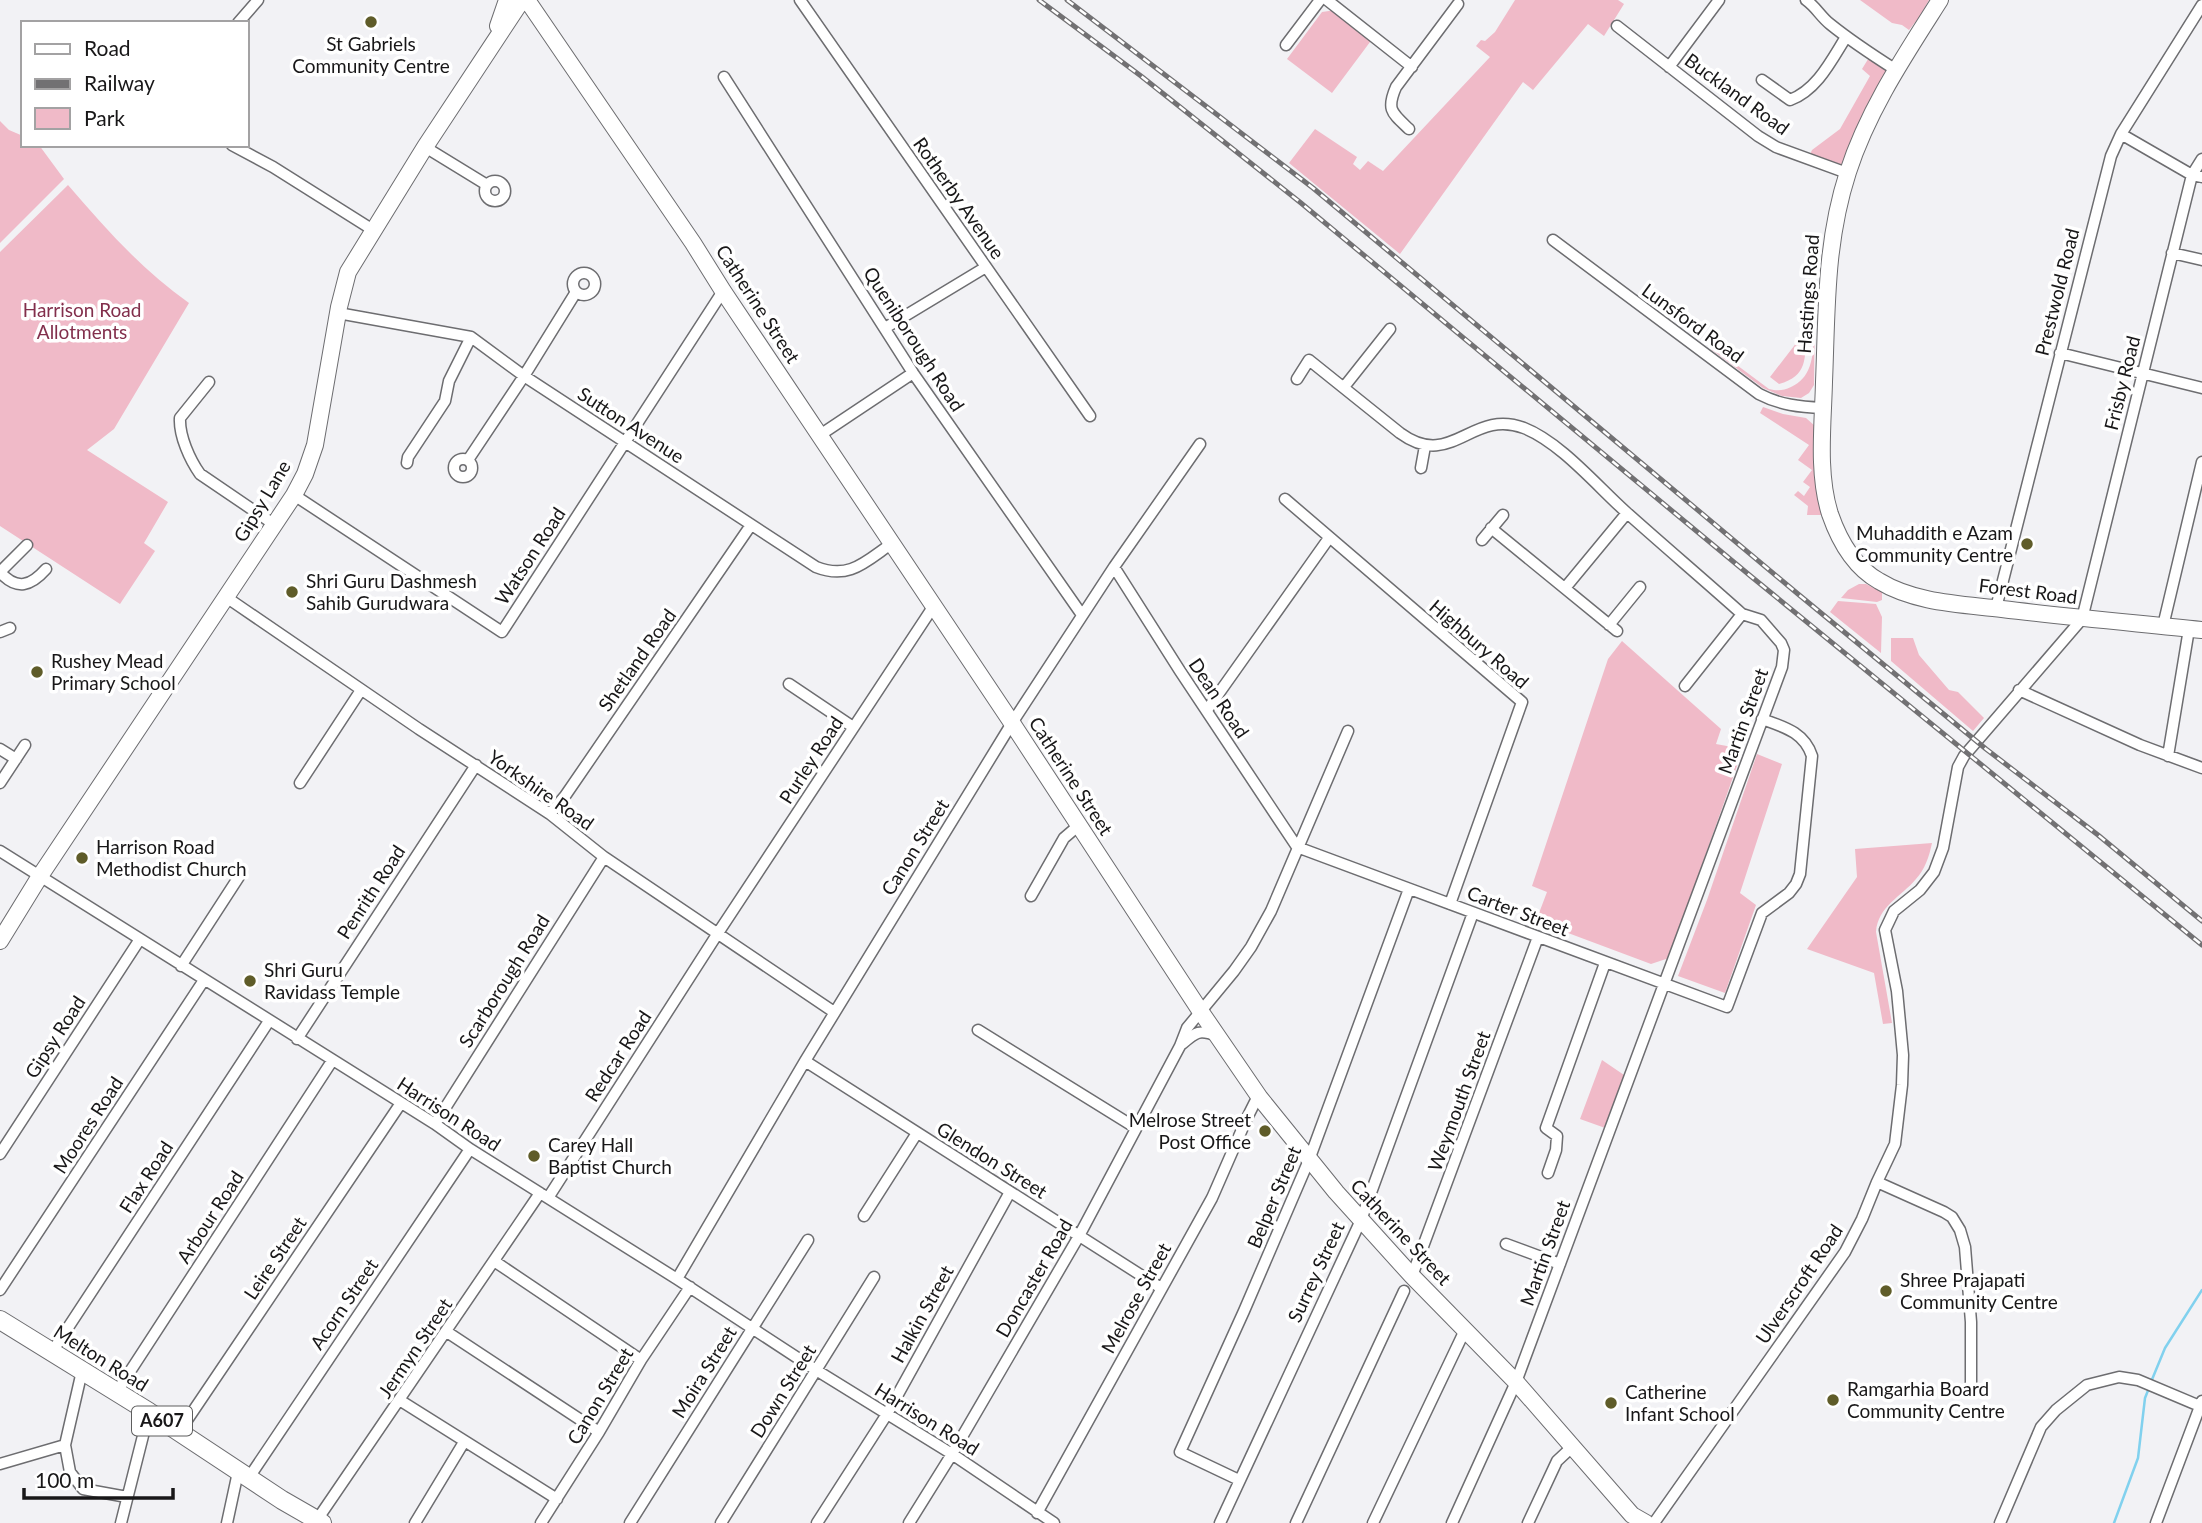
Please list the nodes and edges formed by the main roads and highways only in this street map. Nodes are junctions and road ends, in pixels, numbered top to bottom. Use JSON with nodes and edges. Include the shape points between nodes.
{"nodes":[{"id":1,"x":0,"y":1320,"type":"edge"},
{"id":2,"x":319,"y":1522,"type":"edge"}],
"edges":[{"from":1,"to":2,"type":"main road","name":"Melton Road","number":"A607"}]}
